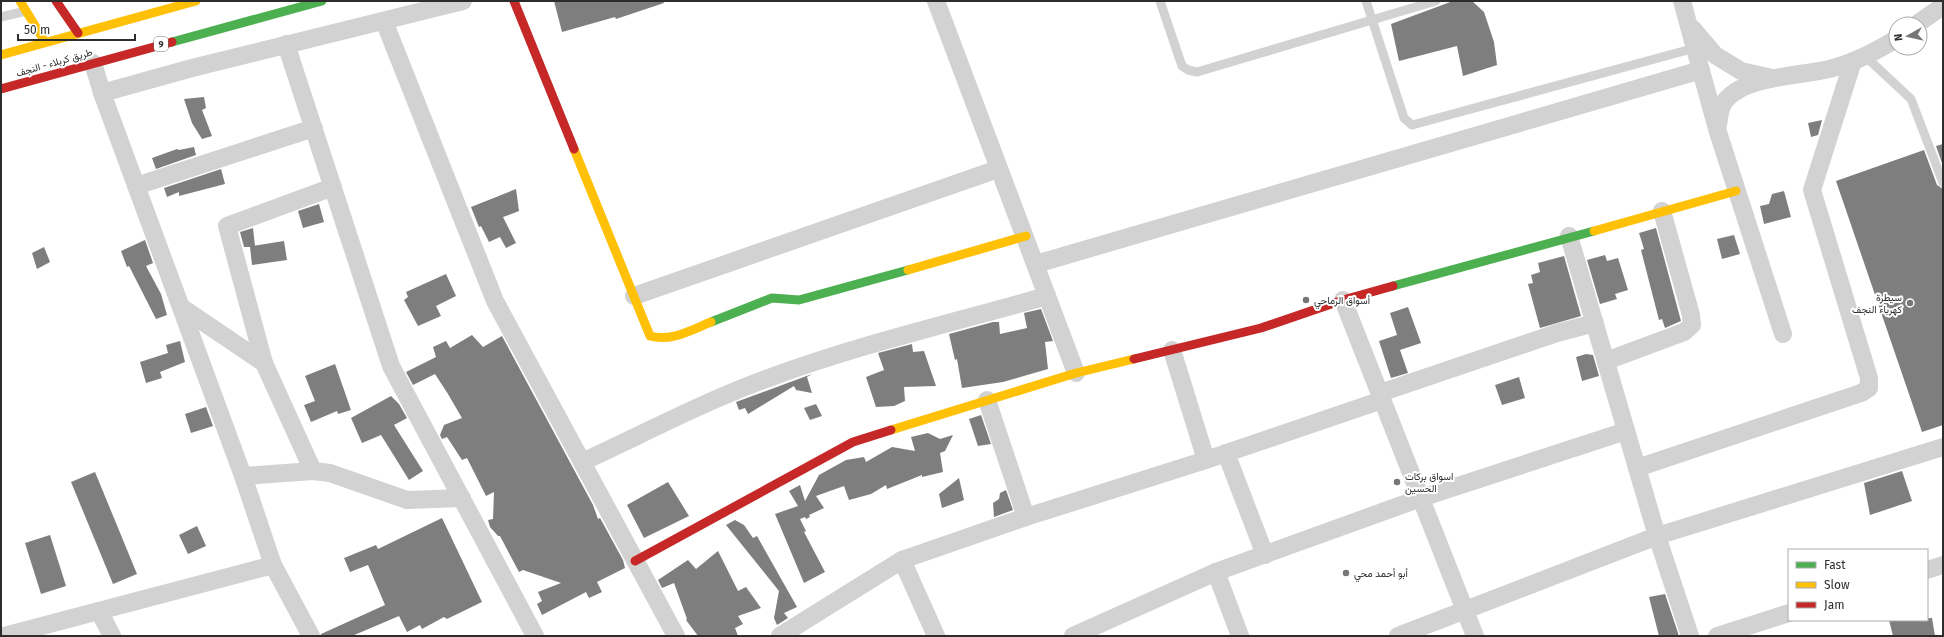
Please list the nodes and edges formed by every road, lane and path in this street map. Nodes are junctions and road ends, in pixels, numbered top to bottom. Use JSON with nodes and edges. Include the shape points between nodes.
{"nodes":[{"id":1,"x":20,"y":1,"type":"edge"},
{"id":2,"x":196,"y":1,"type":"edge"},
{"id":3,"x":322,"y":1,"type":"edge"},
{"id":4,"x":464,"y":1,"type":"edge"},
{"id":5,"x":514,"y":1,"type":"edge"},
{"id":6,"x":936,"y":1,"type":"edge"},
{"id":7,"x":1160,"y":1,"type":"edge"},
{"id":8,"x":1366,"y":1,"type":"edge"},
{"id":9,"x":1436,"y":1,"type":"edge"},
{"id":10,"x":1682,"y":1,"type":"edge"},
{"id":11,"x":56,"y":2,"type":"edge"},
{"id":12,"x":1943,"y":6,"type":"edge"},
{"id":13,"x":30,"y":10,"type":"junction"},
{"id":14,"x":1928,"y":16,"type":"edge"},
{"id":15,"x":1,"y":17,"type":"edge"},
{"id":16,"x":1373,"y":18,"type":"junction"},
{"id":17,"x":384,"y":21,"type":"junction"},
{"id":18,"x":1689,"y":24,"type":"junction"},
{"id":19,"x":78,"y":33,"type":"junction"},
{"id":20,"x":45,"y":42,"type":"junction"},
{"id":21,"x":1888,"y":43,"type":"edge"},
{"id":22,"x":286,"y":44,"type":"junction"},
{"id":23,"x":1695,"y":48,"type":"junction"},
{"id":24,"x":1,"y":55,"type":"edge"},
{"id":25,"x":1859,"y":59,"type":"junction"},
{"id":26,"x":93,"y":63,"type":"junction"},
{"id":27,"x":1701,"y":70,"type":"junction"},
{"id":28,"x":1776,"y":79,"type":"junction"},
{"id":29,"x":1,"y":89,"type":"edge"},
{"id":30,"x":102,"y":93,"type":"junction"},
{"id":31,"x":314,"y":128,"type":"junction"},
{"id":32,"x":1717,"y":129,"type":"junction"},
{"id":33,"x":998,"y":169,"type":"junction"},
{"id":34,"x":1943,"y":183,"type":"edge"},
{"id":35,"x":136,"y":186,"type":"junction"},
{"id":36,"x":333,"y":187,"type":"junction"},
{"id":37,"x":1736,"y":190,"type":"junction"},
{"id":38,"x":1662,"y":211,"type":"junction"},
{"id":39,"x":1026,"y":236,"type":"junction"},
{"id":40,"x":1569,"y":236,"type":"junction"},
{"id":41,"x":1036,"y":264,"type":"junction"},
{"id":42,"x":634,"y":296,"type":"junction"},
{"id":43,"x":1048,"y":296,"type":"junction"},
{"id":44,"x":1343,"y":300,"type":"junction"},
{"id":45,"x":181,"y":308,"type":"junction"},
{"id":46,"x":1594,"y":323,"type":"junction"},
{"id":47,"x":1783,"y":334,"type":"dead end"},
{"id":48,"x":1172,"y":350,"type":"junction"},
{"id":49,"x":1606,"y":361,"type":"junction"},
{"id":50,"x":264,"y":363,"type":"junction"},
{"id":51,"x":1076,"y":373,"type":"junction"},
{"id":52,"x":1381,"y":397,"type":"junction"},
{"id":53,"x":988,"y":400,"type":"junction"},
{"id":54,"x":1626,"y":431,"type":"junction"},
{"id":55,"x":1943,"y":447,"type":"edge"},
{"id":56,"x":1226,"y":453,"type":"junction"},
{"id":57,"x":1206,"y":460,"type":"junction"},
{"id":58,"x":582,"y":462,"type":"junction"},
{"id":59,"x":1637,"y":468,"type":"junction"},
{"id":60,"x":313,"y":471,"type":"junction"},
{"id":61,"x":243,"y":476,"type":"junction"},
{"id":62,"x":462,"y":498,"type":"junction"},
{"id":63,"x":1421,"y":498,"type":"junction"},
{"id":64,"x":1026,"y":517,"type":"junction"},
{"id":65,"x":1657,"y":536,"type":"junction"},
{"id":66,"x":1265,"y":555,"type":"junction"},
{"id":67,"x":902,"y":560,"type":"junction"},
{"id":68,"x":635,"y":561,"type":"junction"},
{"id":69,"x":273,"y":565,"type":"junction"},
{"id":70,"x":1943,"y":565,"type":"edge"},
{"id":71,"x":1928,"y":570,"type":"edge"},
{"id":72,"x":1216,"y":572,"type":"junction"},
{"id":73,"x":1465,"y":610,"type":"junction"},
{"id":74,"x":99,"y":611,"type":"junction"},
{"id":75,"x":1788,"y":613,"type":"edge"},
{"id":76,"x":4,"y":636,"type":"edge"},
{"id":77,"x":112,"y":636,"type":"edge"},
{"id":78,"x":311,"y":636,"type":"edge"},
{"id":79,"x":535,"y":636,"type":"edge"},
{"id":80,"x":676,"y":636,"type":"edge"},
{"id":81,"x":780,"y":636,"type":"edge"},
{"id":82,"x":936,"y":636,"type":"edge"},
{"id":83,"x":1073,"y":636,"type":"edge"},
{"id":84,"x":1240,"y":636,"type":"edge"},
{"id":85,"x":1398,"y":636,"type":"edge"},
{"id":86,"x":1475,"y":636,"type":"edge"},
{"id":87,"x":1690,"y":636,"type":"edge"},
{"id":88,"x":1717,"y":636,"type":"edge"}],
"edges":[{"from":1,"to":13,"type":"main road"},
{"from":2,"to":19,"type":"main road"},
{"from":3,"to":26,"type":"main road","name":"طريق کربلاء - النجف","number":"9"},
{"from":4,"to":17,"type":"street"},
{"from":5,"to":42,"type":"main road"},
{"from":6,"to":33,"type":"street"},
{"from":7,"to":16,"type":"lane","via":[[1182,66],[1197,72]]},
{"from":8,"to":16,"type":"lane"},
{"from":9,"to":16,"type":"lane"},
{"from":10,"to":18,"type":"street"},
{"from":11,"to":19,"type":"main road"},
{"from":12,"to":14,"type":"street"},
{"from":13,"to":15,"type":"lane"},
{"from":13,"to":20,"type":"main road"},
{"from":16,"to":23,"type":"lane","via":[[1404,118],[1412,126]]},
{"from":17,"to":22,"type":"street"},
{"from":17,"to":58,"type":"street","via":[[495,301]]},
{"from":18,"to":23,"type":"street"},
{"from":18,"to":28,"type":"street","via":[[1715,55],[1741,71]]},
{"from":19,"to":20,"type":"main road"},
{"from":20,"to":24,"type":"main road"},
{"from":21,"to":25,"type":"street"},
{"from":22,"to":30,"type":"street"},
{"from":22,"to":31,"type":"street"},
{"from":23,"to":27,"type":"street"},
{"from":25,"to":28,"type":"street"},
{"from":25,"to":34,"type":"lane","via":[[1911,99]]},
{"from":25,"to":59,"type":"street","via":[[1812,190],[1869,378],[1869,388],[1862,393]]},
{"from":26,"to":29,"type":"main road","name":"طريق کربلاء - النجف","number":"9"},
{"from":26,"to":30,"type":"street"},
{"from":27,"to":32,"type":"street"},
{"from":27,"to":41,"type":"street"},
{"from":28,"to":32,"type":"street","via":[[1752,84],[1734,92],[1721,105]]},
{"from":30,"to":35,"type":"street"},
{"from":31,"to":35,"type":"street"},
{"from":31,"to":36,"type":"street"},
{"from":32,"to":37,"type":"street"},
{"from":33,"to":39,"type":"street"},
{"from":33,"to":42,"type":"street"},
{"from":35,"to":45,"type":"street"},
{"from":36,"to":50,"type":"street","via":[[227,226]]},
{"from":36,"to":62,"type":"street","via":[[391,366]]},
{"from":37,"to":38,"type":"main road"},
{"from":37,"to":47,"type":"street"},
{"from":38,"to":40,"type":"main road"},
{"from":38,"to":49,"type":"street","via":[[1692,325],[1684,332]]},
{"from":39,"to":41,"type":"street"},
{"from":39,"to":42,"type":"main road","via":[[799,300],[772,298],[670,338],[650,336]]},
{"from":40,"to":44,"type":"main road"},
{"from":40,"to":46,"type":"street"},
{"from":41,"to":43,"type":"street"},
{"from":43,"to":51,"type":"street"},
{"from":43,"to":58,"type":"street","via":[[836,356],[766,379],[701,406]]},
{"from":44,"to":48,"type":"main road","via":[[1261,328]]},
{"from":44,"to":52,"type":"street"},
{"from":45,"to":50,"type":"street"},
{"from":45,"to":61,"type":"street"},
{"from":46,"to":49,"type":"street"},
{"from":46,"to":52,"type":"street","via":[[1557,333]]},
{"from":48,"to":51,"type":"main road"},
{"from":48,"to":57,"type":"street"},
{"from":49,"to":54,"type":"street"},
{"from":50,"to":60,"type":"street"},
{"from":51,"to":53,"type":"main road"},
{"from":52,"to":56,"type":"street"},
{"from":52,"to":63,"type":"street"},
{"from":53,"to":64,"type":"street"},
{"from":53,"to":68,"type":"main road","via":[[853,442]]},
{"from":54,"to":59,"type":"street"},
{"from":54,"to":63,"type":"street"},
{"from":55,"to":65,"type":"street"},
{"from":56,"to":57,"type":"street"},
{"from":56,"to":66,"type":"street"},
{"from":57,"to":64,"type":"street"},
{"from":58,"to":68,"type":"street"},
{"from":59,"to":65,"type":"street"},
{"from":60,"to":61,"type":"street"},
{"from":60,"to":62,"type":"street","via":[[330,473],[407,500]]},
{"from":61,"to":69,"type":"street"},
{"from":62,"to":79,"type":"street"},
{"from":63,"to":66,"type":"street"},
{"from":63,"to":73,"type":"street"},
{"from":64,"to":67,"type":"street"},
{"from":65,"to":73,"type":"street"},
{"from":65,"to":87,"type":"street"},
{"from":66,"to":72,"type":"street"},
{"from":67,"to":81,"type":"street"},
{"from":67,"to":82,"type":"street"},
{"from":68,"to":80,"type":"street"},
{"from":69,"to":74,"type":"street"},
{"from":69,"to":78,"type":"street"},
{"from":70,"to":71,"type":"street"},
{"from":72,"to":83,"type":"street"},
{"from":72,"to":84,"type":"street"},
{"from":73,"to":85,"type":"street"},
{"from":73,"to":86,"type":"street"},
{"from":74,"to":76,"type":"street"},
{"from":74,"to":77,"type":"street"},
{"from":75,"to":88,"type":"street"}]}
